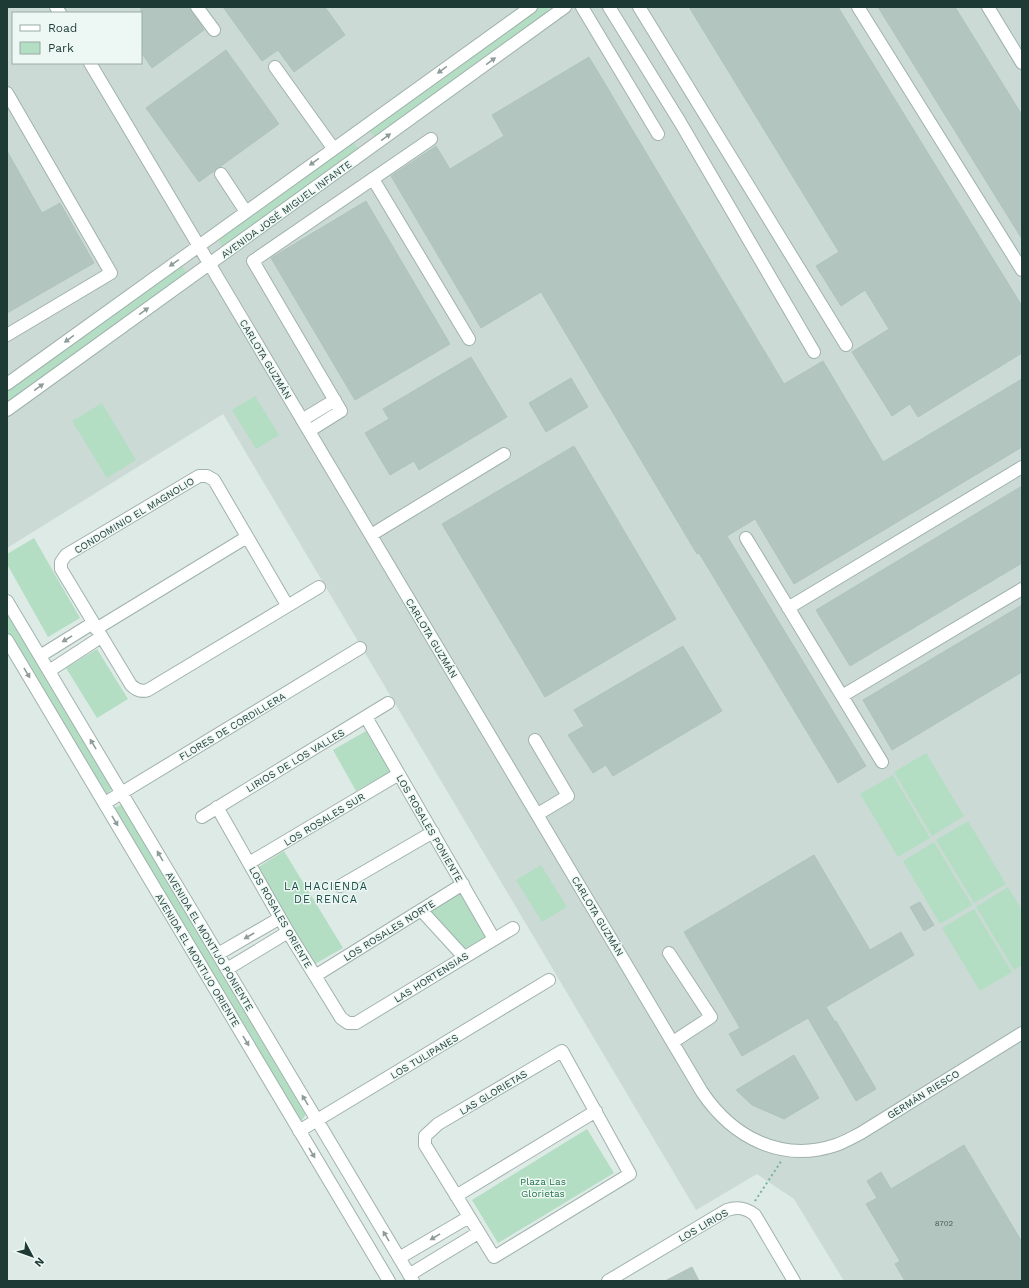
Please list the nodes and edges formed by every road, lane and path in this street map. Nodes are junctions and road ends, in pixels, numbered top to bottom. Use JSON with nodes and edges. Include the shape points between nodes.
{"nodes":[{"id":1,"x":197,"y":7,"type":"edge"},
{"id":2,"x":531,"y":7,"type":"edge"},
{"id":3,"x":565,"y":7,"type":"edge"},
{"id":4,"x":582,"y":7,"type":"edge"},
{"id":5,"x":609,"y":7,"type":"edge"},
{"id":6,"x":639,"y":7,"type":"edge"},
{"id":7,"x":858,"y":7,"type":"edge"},
{"id":8,"x":988,"y":7,"type":"edge"},
{"id":9,"x":214,"y":30,"type":"dead end"},
{"id":10,"x":1022,"y":63,"type":"edge"},
{"id":11,"x":91,"y":64,"type":"edge"},
{"id":12,"x":275,"y":67,"type":"dead end"},
{"id":13,"x":7,"y":93,"type":"edge"},
{"id":14,"x":360,"y":129,"type":"junction"},
{"id":15,"x":658,"y":134,"type":"dead end"},
{"id":16,"x":431,"y":139,"type":"dead end"},
{"id":17,"x":372,"y":147,"type":"junction"},
{"id":18,"x":333,"y":148,"type":"junction"},
{"id":19,"x":221,"y":174,"type":"dead end"},
{"id":20,"x":373,"y":179,"type":"junction"},
{"id":21,"x":246,"y":212,"type":"junction"},
{"id":22,"x":199,"y":246,"type":"junction"},
{"id":23,"x":210,"y":264,"type":"junction"},
{"id":24,"x":1022,"y":270,"type":"edge"},
{"id":25,"x":7,"y":335,"type":"edge"},
{"id":26,"x":469,"y":339,"type":"dead end"},
{"id":27,"x":846,"y":345,"type":"dead end"},
{"id":28,"x":814,"y":352,"type":"dead end"},
{"id":29,"x":7,"y":384,"type":"edge"},
{"id":30,"x":335,"y":400,"type":"junction"},
{"id":31,"x":7,"y":410,"type":"edge"},
{"id":32,"x":302,"y":420,"type":"junction"},
{"id":33,"x":309,"y":431,"type":"junction"},
{"id":34,"x":504,"y":454,"type":"dead end"},
{"id":35,"x":1022,"y":467,"type":"edge"},
{"id":36,"x":371,"y":535,"type":"junction"},
{"id":37,"x":247,"y":537,"type":"junction"},
{"id":38,"x":746,"y":538,"type":"dead end"},
{"id":39,"x":319,"y":586,"type":"dead end"},
{"id":40,"x":1022,"y":589,"type":"edge"},
{"id":41,"x":7,"y":601,"type":"edge"},
{"id":42,"x":288,"y":605,"type":"junction"},
{"id":43,"x":788,"y":608,"type":"junction"},
{"id":44,"x":97,"y":630,"type":"junction"},
{"id":45,"x":7,"y":640,"type":"edge"},
{"id":46,"x":360,"y":648,"type":"dead end"},
{"id":47,"x":40,"y":656,"type":"junction"},
{"id":48,"x":49,"y":671,"type":"junction"},
{"id":49,"x":842,"y":696,"type":"junction"},
{"id":50,"x":388,"y":703,"type":"dead end"},
{"id":51,"x":366,"y":717,"type":"junction"},
{"id":52,"x":535,"y":740,"type":"dead end"},
{"id":53,"x":882,"y":762,"type":"dead end"},
{"id":54,"x":399,"y":774,"type":"junction"},
{"id":55,"x":123,"y":793,"type":"junction"},
{"id":56,"x":105,"y":803,"type":"junction"},
{"id":57,"x":217,"y":807,"type":"junction"},
{"id":58,"x":538,"y":814,"type":"junction"},
{"id":59,"x":202,"y":816,"type":"dead end"},
{"id":60,"x":433,"y":832,"type":"junction"},
{"id":61,"x":249,"y":863,"type":"junction"},
{"id":62,"x":463,"y":884,"type":"junction"},
{"id":63,"x":340,"y":886,"type":"dead end"},
{"id":64,"x":421,"y":910,"type":"junction"},
{"id":65,"x":280,"y":918,"type":"junction"},
{"id":66,"x":513,"y":928,"type":"dead end"},
{"id":67,"x":288,"y":932,"type":"junction"},
{"id":68,"x":494,"y":939,"type":"junction"},
{"id":69,"x":669,"y":953,"type":"dead end"},
{"id":70,"x":218,"y":954,"type":"junction"},
{"id":71,"x":464,"y":957,"type":"junction"},
{"id":72,"x":227,"y":969,"type":"junction"},
{"id":73,"x":315,"y":976,"type":"junction"},
{"id":74,"x":550,"y":980,"type":"dead end"},
{"id":75,"x":348,"y":1023,"type":"joint"},
{"id":76,"x":1022,"y":1033,"type":"edge"},
{"id":77,"x":673,"y":1042,"type":"junction"},
{"id":78,"x":596,"y":1111,"type":"junction"},
{"id":79,"x":317,"y":1120,"type":"junction"},
{"id":80,"x":299,"y":1131,"type":"junction"},
{"id":81,"x":821,"y":1149,"type":"joint"},
{"id":82,"x":788,"y":1150,"type":"junction"},
{"id":83,"x":456,"y":1196,"type":"junction"},
{"id":84,"x":745,"y":1209,"type":"junction"},
{"id":85,"x":469,"y":1217,"type":"junction"},
{"id":86,"x":478,"y":1233,"type":"junction"},
{"id":87,"x":399,"y":1258,"type":"junction"},
{"id":88,"x":411,"y":1278,"type":"edge"},
{"id":89,"x":389,"y":1281,"type":"edge"},
{"id":90,"x":608,"y":1281,"type":"edge"},
{"id":91,"x":794,"y":1281,"type":"edge"}],
"edges":[{"from":1,"to":9,"type":"street"},
{"from":2,"to":14,"type":"street","name":"AVENIDA JOSÉ MIGUEL INFANTE","one_way":true},
{"from":17,"to":3,"type":"street","name":"AVENIDA JOSÉ MIGUEL INFANTE","one_way":true},
{"from":4,"to":15,"type":"street"},
{"from":5,"to":28,"type":"street","via":[[680,122]]},
{"from":6,"to":27,"type":"street"},
{"from":7,"to":24,"type":"street"},
{"from":8,"to":10,"type":"street"},
{"from":11,"to":22,"type":"street","name":"CARLOTA GUZMÁN"},
{"from":12,"to":18,"type":"street"},
{"from":13,"to":25,"type":"street","via":[[111,272]]},
{"from":14,"to":17,"type":"street","via":[[362,140]]},
{"from":14,"to":18,"type":"street","name":"AVENIDA JOSÉ MIGUEL INFANTE"},
{"from":16,"to":20,"type":"street"},
{"from":17,"to":23,"type":"street","name":"AVENIDA JOSÉ MIGUEL INFANTE"},
{"from":18,"to":21,"type":"street","name":"AVENIDA JOSÉ MIGUEL INFANTE","one_way":true},
{"from":19,"to":21,"type":"street"},
{"from":20,"to":26,"type":"street"},
{"from":20,"to":30,"type":"street","via":[[253,261]]},
{"from":21,"to":22,"type":"street","name":"AVENIDA JOSÉ MIGUEL INFANTE"},
{"from":22,"to":23,"type":"street","name":"CARLOTA GUZMÁN"},
{"from":22,"to":29,"type":"street","name":"AVENIDA JOSÉ MIGUEL INFANTE","one_way":true},
{"from":31,"to":23,"type":"street","name":"AVENIDA JOSÉ MIGUEL INFANTE","one_way":true},
{"from":23,"to":32,"type":"street","name":"CARLOTA GUZMÁN"},
{"from":30,"to":32,"type":"street"},
{"from":30,"to":33,"type":"street","via":[[341,411]]},
{"from":32,"to":33,"type":"street","name":"CARLOTA GUZMÁN"},
{"from":33,"to":36,"type":"street","name":"CARLOTA GUZMÁN"},
{"from":34,"to":36,"type":"street"},
{"from":35,"to":43,"type":"street"},
{"from":36,"to":58,"type":"street","name":"CARLOTA GUZMÁN"},
{"from":37,"to":42,"type":"street","name":"CONDOMINIO EL MAGNOLIO"},
{"from":37,"to":44,"type":"street"},
{"from":37,"to":44,"type":"street","name":"CONDOMINIO EL MAGNOLIO","via":[[214,480],[208,476],[199,476],[66,555],[61,562],[61,569]]},
{"from":38,"to":43,"type":"street"},
{"from":39,"to":42,"type":"street","name":"CONDOMINIO EL MAGNOLIO"},
{"from":40,"to":49,"type":"street"},
{"from":41,"to":47,"type":"street","name":"AVENIDA EL MONTIJO PONIENTE"},
{"from":42,"to":44,"type":"street","name":"CONDOMINIO EL MAGNOLIO","via":[[146,691],[133,687]]},
{"from":43,"to":49,"type":"street"},
{"from":44,"to":47,"type":"street","one_way":true},
{"from":44,"to":48,"type":"street"},
{"from":45,"to":56,"type":"street","name":"AVENIDA EL MONTIJO ORIENTE","one_way":true},
{"from":46,"to":55,"type":"street","name":"FLORES DE CORDILLERA"},
{"from":47,"to":48,"type":"street","name":"AVENIDA EL MONTIJO PONIENTE"},
{"from":55,"to":48,"type":"street","name":"AVENIDA EL MONTIJO PONIENTE","one_way":true},
{"from":49,"to":53,"type":"street"},
{"from":50,"to":51,"type":"street","name":"LIRIOS DE LOS VALLES"},
{"from":51,"to":54,"type":"street","name":"LOS ROSALES PONIENTE"},
{"from":51,"to":57,"type":"street","name":"LIRIOS DE LOS VALLES"},
{"from":52,"to":58,"type":"street","via":[[568,796]]},
{"from":54,"to":60,"type":"street","name":"LOS ROSALES PONIENTE"},
{"from":54,"to":61,"type":"street","name":"LOS ROSALES SUR"},
{"from":55,"to":56,"type":"street","name":"FLORES DE CORDILLERA"},
{"from":70,"to":55,"type":"street","name":"AVENIDA EL MONTIJO PONIENTE","one_way":true},
{"from":56,"to":80,"type":"street","name":"AVENIDA EL MONTIJO ORIENTE","one_way":true},
{"from":57,"to":59,"type":"street","name":"LIRIOS DE LOS VALLES"},
{"from":57,"to":61,"type":"street","name":"LOS ROSALES ORIENTE"},
{"from":58,"to":77,"type":"street","name":"CARLOTA GUZMÁN"},
{"from":60,"to":62,"type":"street","name":"LOS ROSALES PONIENTE"},
{"from":60,"to":63,"type":"street"},
{"from":61,"to":65,"type":"street","name":"LOS ROSALES ORIENTE"},
{"from":62,"to":64,"type":"street","name":"LOS ROSALES NORTE"},
{"from":62,"to":68,"type":"street","name":"LOS ROSALES PONIENTE"},
{"from":64,"to":71,"type":"street"},
{"from":64,"to":73,"type":"street","name":"LOS ROSALES NORTE"},
{"from":65,"to":67,"type":"street","name":"LOS ROSALES ORIENTE"},
{"from":65,"to":70,"type":"street","one_way":true},
{"from":66,"to":68,"type":"street","name":"LAS HORTENSIAS"},
{"from":67,"to":72,"type":"street"},
{"from":67,"to":73,"type":"street","name":"LOS ROSALES ORIENTE"},
{"from":68,"to":71,"type":"street","name":"LAS HORTENSIAS"},
{"from":69,"to":77,"type":"street","via":[[711,1017]]},
{"from":70,"to":72,"type":"street","name":"AVENIDA EL MONTIJO PONIENTE"},
{"from":71,"to":75,"type":"street","name":"LAS HORTENSIAS","via":[[356,1023]]},
{"from":79,"to":72,"type":"street","name":"AVENIDA EL MONTIJO PONIENTE","one_way":true},
{"from":73,"to":75,"type":"street","name":"LOS ROSALES ORIENTE","via":[[341,1018]]},
{"from":74,"to":79,"type":"street","name":"LOS TULIPANES"},
{"from":76,"to":81,"type":"street","name":"GERMÁN RIESCO","via":[[861,1133]]},
{"from":77,"to":82,"type":"street","name":"CARLOTA GUZMÁN","via":[[702,1092],[725,1120],[755,1141]]},
{"from":78,"to":83,"type":"street"},
{"from":78,"to":83,"type":"street","name":"LAS GLORIETAS","via":[[562,1051],[438,1124],[425,1136],[425,1145]]},
{"from":78,"to":86,"type":"street","name":"LAS GLORIETAS","via":[[630,1174],[494,1257]]},
{"from":79,"to":80,"type":"street","name":"LOS TULIPANES"},
{"from":87,"to":79,"type":"street","name":"AVENIDA EL MONTIJO PONIENTE","one_way":true},
{"from":80,"to":89,"type":"street","name":"AVENIDA EL MONTIJO ORIENTE","one_way":true},
{"from":81,"to":82,"type":"street","name":"CARLOTA GUZMÁN"},
{"from":82,"to":84,"type":"path","via":[[758,1199]]},
{"from":83,"to":85,"type":"street","name":"LAS GLORIETAS"},
{"from":84,"to":90,"type":"street","name":"LOS LIRIOS","via":[[727,1210]]},
{"from":84,"to":91,"type":"street","via":[[755,1215]]},
{"from":85,"to":86,"type":"street","name":"LAS GLORIETAS"},
{"from":85,"to":87,"type":"street","one_way":true},
{"from":86,"to":88,"type":"street"},
{"from":87,"to":88,"type":"street","name":"AVENIDA EL MONTIJO PONIENTE"}]}
